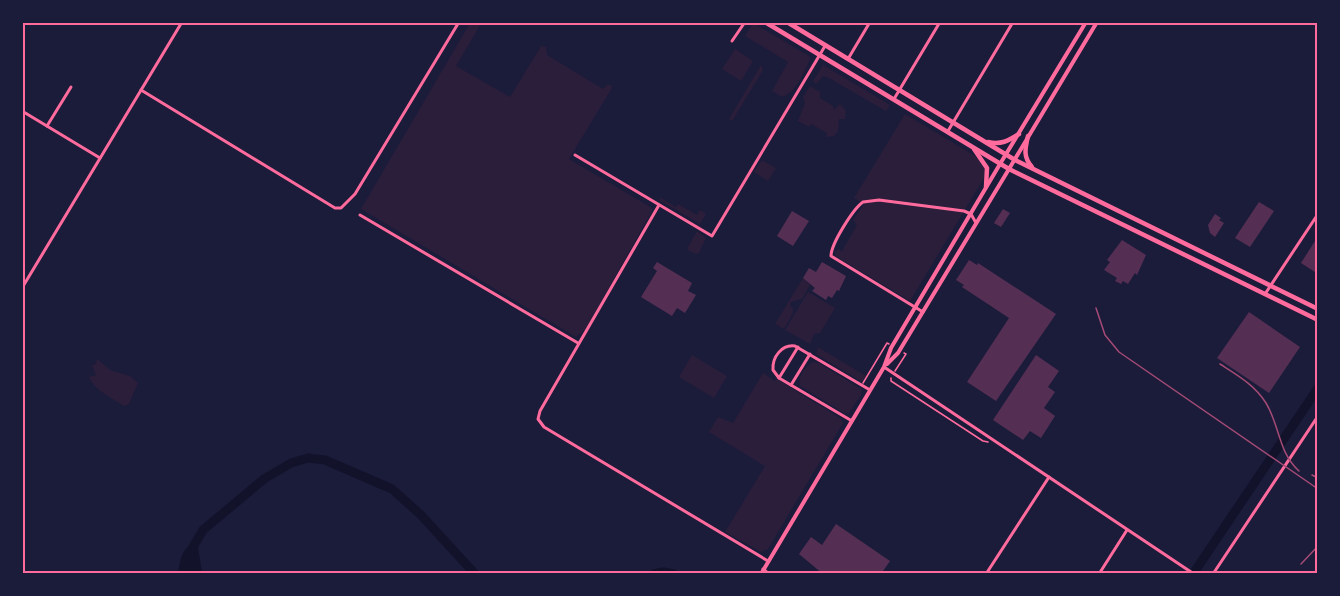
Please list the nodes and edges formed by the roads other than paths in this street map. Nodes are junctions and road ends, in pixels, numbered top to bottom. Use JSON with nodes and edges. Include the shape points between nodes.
{"nodes":[{"id":1,"x":182,"y":22,"type":"edge"},
{"id":2,"x":459,"y":22,"type":"edge"},
{"id":3,"x":745,"y":22,"type":"edge"},
{"id":4,"x":765,"y":22,"type":"edge"},
{"id":5,"x":787,"y":22,"type":"edge"},
{"id":6,"x":870,"y":22,"type":"edge"},
{"id":7,"x":940,"y":22,"type":"edge"},
{"id":8,"x":1013,"y":22,"type":"edge"},
{"id":9,"x":1086,"y":22,"type":"edge"},
{"id":10,"x":1097,"y":22,"type":"edge"},
{"id":11,"x":732,"y":41,"type":"dead end"},
{"id":12,"x":825,"y":46,"type":"junction"},
{"id":13,"x":819,"y":55,"type":"junction"},
{"id":14,"x":848,"y":60,"type":"junction"},
{"id":15,"x":71,"y":87,"type":"dead end"},
{"id":16,"x":141,"y":90,"type":"junction"},
{"id":17,"x":899,"y":90,"type":"junction"},
{"id":18,"x":894,"y":99,"type":"junction"},
{"id":19,"x":22,"y":111,"type":"edge"},
{"id":20,"x":953,"y":123,"type":"junction"},
{"id":21,"x":47,"y":126,"type":"junction"},
{"id":22,"x":948,"y":131,"type":"junction"},
{"id":23,"x":1019,"y":134,"type":"junction"},
{"id":24,"x":1028,"y":136,"type":"junction"},
{"id":25,"x":981,"y":140,"type":"junction"},
{"id":26,"x":972,"y":146,"type":"junction"},
{"id":27,"x":576,"y":155,"type":"dead end"},
{"id":28,"x":1006,"y":155,"type":"junction"},
{"id":29,"x":100,"y":158,"type":"junction"},
{"id":30,"x":1015,"y":160,"type":"junction"},
{"id":31,"x":1000,"y":164,"type":"junction"},
{"id":32,"x":1009,"y":169,"type":"junction"},
{"id":33,"x":1034,"y":169,"type":"junction"},
{"id":34,"x":986,"y":187,"type":"junction"},
{"id":35,"x":659,"y":205,"type":"junction"},
{"id":36,"x":971,"y":214,"type":"junction"},
{"id":37,"x":1317,"y":214,"type":"edge"},
{"id":38,"x":360,"y":215,"type":"dead end"},
{"id":39,"x":976,"y":222,"type":"junction"},
{"id":40,"x":1212,"y":257,"type":"junction"},
{"id":41,"x":1208,"y":266,"type":"junction"},
{"id":42,"x":929,"y":283,"type":"junction"},
{"id":43,"x":1270,"y":286,"type":"junction"},
{"id":44,"x":22,"y":288,"type":"edge"},
{"id":45,"x":937,"y":288,"type":"junction"},
{"id":46,"x":1265,"y":294,"type":"junction"},
{"id":47,"x":915,"y":307,"type":"junction"},
{"id":48,"x":1317,"y":310,"type":"edge"},
{"id":49,"x":922,"y":312,"type":"junction"},
{"id":50,"x":1316,"y":319,"type":"edge"},
{"id":51,"x":579,"y":344,"type":"junction"},
{"id":52,"x":798,"y":347,"type":"junction"},
{"id":53,"x":810,"y":354,"type":"junction"},
{"id":54,"x":884,"y":367,"type":"junction"},
{"id":55,"x":779,"y":378,"type":"junction"},
{"id":56,"x":791,"y":385,"type":"junction"},
{"id":57,"x":870,"y":390,"type":"junction"},
{"id":58,"x":1317,"y":416,"type":"edge"},
{"id":59,"x":852,"y":421,"type":"junction"},
{"id":60,"x":1049,"y":477,"type":"junction"},
{"id":61,"x":1127,"y":530,"type":"junction"},
{"id":62,"x":768,"y":561,"type":"junction"},
{"id":63,"x":762,"y":571,"type":"edge"},
{"id":64,"x":769,"y":573,"type":"edge"},
{"id":65,"x":986,"y":573,"type":"edge"},
{"id":66,"x":1099,"y":573,"type":"edge"},
{"id":67,"x":1194,"y":573,"type":"edge"},
{"id":68,"x":1213,"y":573,"type":"edge"}],
"edges":[{"from":1,"to":16,"type":"street"},
{"from":2,"to":16,"type":"street","via":[[355,194],[341,208],[335,208]]},
{"from":3,"to":11,"type":"street"},
{"from":4,"to":13,"type":"main road"},
{"from":5,"to":12,"type":"main road"},
{"from":6,"to":14,"type":"street"},
{"from":7,"to":17,"type":"street"},
{"from":8,"to":20,"type":"street"},
{"from":9,"to":23,"type":"street"},
{"from":10,"to":24,"type":"street"},
{"from":12,"to":13,"type":"street"},
{"from":12,"to":14,"type":"main road"},
{"from":13,"to":18,"type":"main road"},
{"from":13,"to":35,"type":"street","via":[[712,236]]},
{"from":14,"to":17,"type":"main road"},
{"from":15,"to":21,"type":"street"},
{"from":16,"to":29,"type":"street"},
{"from":17,"to":18,"type":"street"},
{"from":17,"to":20,"type":"main road"},
{"from":18,"to":22,"type":"main road"},
{"from":19,"to":21,"type":"street"},
{"from":20,"to":22,"type":"street"},
{"from":20,"to":25,"type":"main road"},
{"from":21,"to":29,"type":"street"},
{"from":22,"to":26,"type":"main road"},
{"from":23,"to":25,"type":"main road","via":[[998,144]]},
{"from":23,"to":28,"type":"street"},
{"from":24,"to":30,"type":"street"},
{"from":24,"to":33,"type":"main road","via":[[1025,157]]},
{"from":25,"to":28,"type":"main road"},
{"from":26,"to":31,"type":"main road"},
{"from":26,"to":34,"type":"main road","via":[[987,168]]},
{"from":27,"to":35,"type":"street"},
{"from":28,"to":30,"type":"main road"},
{"from":28,"to":31,"type":"street"},
{"from":29,"to":44,"type":"street"},
{"from":30,"to":32,"type":"street"},
{"from":30,"to":33,"type":"main road"},
{"from":31,"to":32,"type":"main road"},
{"from":31,"to":34,"type":"street"},
{"from":32,"to":39,"type":"street"},
{"from":32,"to":41,"type":"main road"},
{"from":33,"to":40,"type":"main road"},
{"from":34,"to":36,"type":"street"},
{"from":35,"to":51,"type":"street"},
{"from":36,"to":39,"type":"street"},
{"from":36,"to":42,"type":"street"},
{"from":36,"to":47,"type":"street","via":[[872,200],[860,204],[851,215],[832,247],[831,256]]},
{"from":37,"to":43,"type":"street"},
{"from":38,"to":51,"type":"street"},
{"from":39,"to":45,"type":"street"},
{"from":40,"to":41,"type":"main road"},
{"from":40,"to":43,"type":"main road"},
{"from":41,"to":46,"type":"main road"},
{"from":42,"to":45,"type":"street"},
{"from":42,"to":47,"type":"street"},
{"from":43,"to":46,"type":"street"},
{"from":43,"to":48,"type":"main road"},
{"from":45,"to":49,"type":"street"},
{"from":46,"to":50,"type":"main road"},
{"from":47,"to":49,"type":"street"},
{"from":47,"to":54,"type":"street"},
{"from":48,"to":50,"type":"main road"},
{"from":49,"to":54,"type":"street","via":[[898,353]]},
{"from":51,"to":62,"type":"street","via":[[540,411],[541,424]]},
{"from":52,"to":53,"type":"street"},
{"from":52,"to":55,"type":"street"},
{"from":52,"to":55,"type":"street","via":[[789,345],[774,360]]},
{"from":53,"to":56,"type":"street"},
{"from":53,"to":57,"type":"street"},
{"from":54,"to":57,"type":"street"},
{"from":54,"to":60,"type":"street"},
{"from":55,"to":56,"type":"street"},
{"from":56,"to":59,"type":"street"},
{"from":57,"to":59,"type":"street"},
{"from":58,"to":68,"type":"street"},
{"from":59,"to":62,"type":"street"},
{"from":60,"to":61,"type":"street"},
{"from":60,"to":65,"type":"street"},
{"from":61,"to":66,"type":"street"},
{"from":61,"to":67,"type":"street"},
{"from":62,"to":63,"type":"street"},
{"from":63,"to":64,"type":"street"}]}
